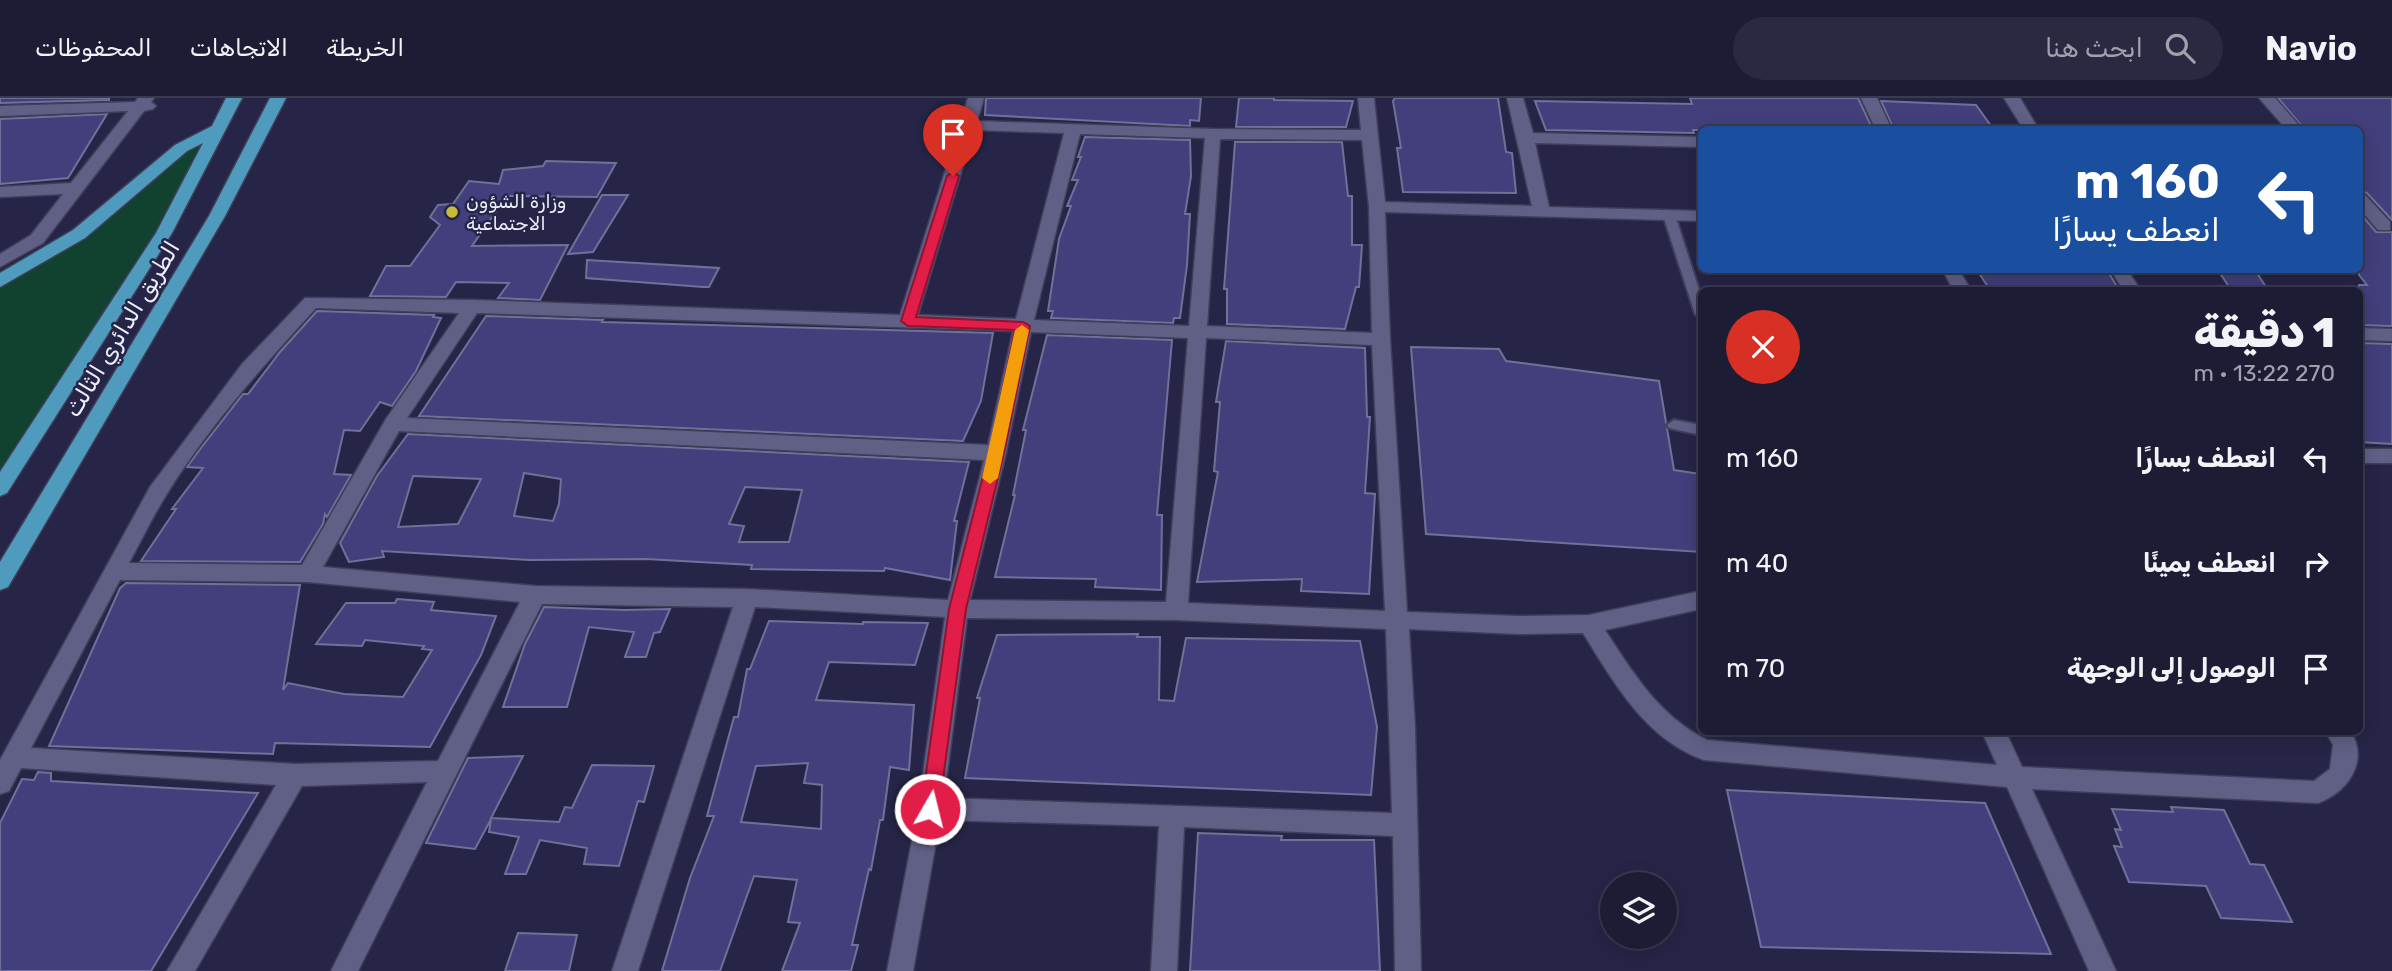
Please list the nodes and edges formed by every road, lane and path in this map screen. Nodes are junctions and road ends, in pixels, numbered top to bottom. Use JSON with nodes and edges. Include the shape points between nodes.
{"nodes":[{"id":1,"x":234,"y":98,"type":"edge"},
{"id":2,"x":278,"y":98,"type":"edge"},
{"id":3,"x":976,"y":98,"type":"edge"},
{"id":4,"x":1366,"y":98,"type":"edge"},
{"id":5,"x":1515,"y":98,"type":"edge"},
{"id":6,"x":1869,"y":98,"type":"edge"},
{"id":7,"x":2012,"y":98,"type":"edge"},
{"id":8,"x":2267,"y":98,"type":"edge"},
{"id":9,"x":147,"y":103,"type":"edge"},
{"id":10,"x":0,"y":111,"type":"edge"},
{"id":11,"x":969,"y":125,"type":"junction"},
{"id":12,"x":1882,"y":126,"type":"edge"},
{"id":13,"x":2030,"y":126,"type":"edge"},
{"id":14,"x":2292,"y":126,"type":"edge"},
{"id":15,"x":219,"y":128,"type":"junction"},
{"id":16,"x":1073,"y":129,"type":"junction"},
{"id":17,"x":1213,"y":134,"type":"junction"},
{"id":18,"x":1368,"y":135,"type":"junction"},
{"id":19,"x":1526,"y":138,"type":"junction"},
{"id":20,"x":1698,"y":142,"type":"edge"},
{"id":21,"x":79,"y":188,"type":"junction"},
{"id":22,"x":0,"y":192,"type":"edge"},
{"id":23,"x":2363,"y":202,"type":"edge"},
{"id":24,"x":1377,"y":207,"type":"junction"},
{"id":25,"x":1542,"y":212,"type":"junction"},
{"id":26,"x":1669,"y":215,"type":"junction"},
{"id":27,"x":1698,"y":216,"type":"edge"},
{"id":28,"x":2363,"y":226,"type":"edge"},
{"id":29,"x":2388,"y":226,"type":"edge"},
{"id":30,"x":0,"y":262,"type":"edge"},
{"id":31,"x":0,"y":281,"type":"edge"},
{"id":32,"x":1698,"y":305,"type":"edge"},
{"id":33,"x":472,"y":306,"type":"junction"},
{"id":34,"x":908,"y":321,"type":"junction"},
{"id":35,"x":1023,"y":326,"type":"junction"},
{"id":36,"x":1196,"y":331,"type":"junction"},
{"id":37,"x":2363,"y":335,"type":"edge"},
{"id":38,"x":1381,"y":339,"type":"junction"},
{"id":39,"x":2389,"y":339,"type":"edge"},
{"id":40,"x":393,"y":424,"type":"junction"},
{"id":41,"x":1674,"y":425,"type":"dead end"},
{"id":42,"x":1698,"y":429,"type":"edge"},
{"id":43,"x":996,"y":453,"type":"junction"},
{"id":44,"x":2363,"y":456,"type":"edge"},
{"id":45,"x":2392,"y":456,"type":"edge"},
{"id":46,"x":0,"y":488,"type":"edge"},
{"id":47,"x":114,"y":571,"type":"junction"},
{"id":48,"x":308,"y":574,"type":"junction"},
{"id":49,"x":0,"y":581,"type":"edge"},
{"id":50,"x":535,"y":595,"type":"junction"},
{"id":51,"x":747,"y":598,"type":"junction"},
{"id":52,"x":1698,"y":601,"type":"edge"},
{"id":53,"x":957,"y":609,"type":"junction"},
{"id":54,"x":1176,"y":611,"type":"junction"},
{"id":55,"x":1397,"y":622,"type":"junction"},
{"id":56,"x":1589,"y":624,"type":"junction"},
{"id":57,"x":1995,"y":735,"type":"edge"},
{"id":58,"x":2340,"y":735,"type":"edge"},
{"id":59,"x":14,"y":757,"type":"junction"},
{"id":60,"x":447,"y":771,"type":"junction"},
{"id":61,"x":295,"y":775,"type":"junction"},
{"id":62,"x":2015,"y":777,"type":"junction"},
{"id":63,"x":0,"y":783,"type":"edge"},
{"id":64,"x":930,"y":809,"type":"junction"},
{"id":65,"x":1171,"y":815,"type":"junction"},
{"id":66,"x":1404,"y":825,"type":"junction"},
{"id":67,"x":180,"y":971,"type":"edge"},
{"id":68,"x":344,"y":971,"type":"edge"},
{"id":69,"x":625,"y":971,"type":"edge"},
{"id":70,"x":900,"y":971,"type":"edge"},
{"id":71,"x":1164,"y":971,"type":"edge"},
{"id":72,"x":1408,"y":971,"type":"edge"},
{"id":73,"x":2103,"y":971,"type":"edge"}],
"edges":[{"from":1,"to":15,"type":"highway","name":"الطريق الدائري الثالث"},
{"from":2,"to":49,"type":"highway","name":"الطريق الدائري الثالث","via":[[217,216]]},
{"from":3,"to":11,"type":"street"},
{"from":4,"to":18,"type":"street"},
{"from":5,"to":19,"type":"street"},
{"from":6,"to":12,"type":"street"},
{"from":7,"to":13,"type":"street"},
{"from":8,"to":14,"type":"street"},
{"from":9,"to":10,"type":"street"},
{"from":9,"to":21,"type":"street"},
{"from":11,"to":16,"type":"street"},
{"from":11,"to":34,"type":"street"},
{"from":15,"to":31,"type":"highway","via":[[181,148],[79,234]]},
{"from":15,"to":46,"type":"highway","name":"الطريق الدائري الثالث","via":[[164,233]]},
{"from":16,"to":17,"type":"street"},
{"from":16,"to":35,"type":"street"},
{"from":17,"to":18,"type":"street"},
{"from":17,"to":36,"type":"street"},
{"from":18,"to":24,"type":"street"},
{"from":19,"to":20,"type":"street"},
{"from":19,"to":25,"type":"street"},
{"from":21,"to":22,"type":"street"},
{"from":21,"to":30,"type":"street","via":[[37,239]]},
{"from":23,"to":29,"type":"street"},
{"from":24,"to":25,"type":"street"},
{"from":24,"to":38,"type":"street"},
{"from":25,"to":26,"type":"street"},
{"from":26,"to":27,"type":"street"},
{"from":26,"to":32,"type":"lane"},
{"from":28,"to":29,"type":"street"},
{"from":33,"to":34,"type":"street"},
{"from":33,"to":40,"type":"street"},
{"from":33,"to":47,"type":"street","via":[[308,303],[188,448],[157,492]]},
{"from":34,"to":35,"type":"street"},
{"from":35,"to":36,"type":"street"},
{"from":35,"to":43,"type":"street"},
{"from":36,"to":38,"type":"street"},
{"from":36,"to":54,"type":"street"},
{"from":37,"to":39,"type":"street"},
{"from":38,"to":55,"type":"street"},
{"from":40,"to":43,"type":"street"},
{"from":40,"to":48,"type":"street"},
{"from":41,"to":42,"type":"lane"},
{"from":43,"to":53,"type":"street"},
{"from":44,"to":45,"type":"street"},
{"from":47,"to":48,"type":"street"},
{"from":47,"to":59,"type":"street"},
{"from":48,"to":50,"type":"street"},
{"from":50,"to":51,"type":"street"},
{"from":50,"to":60,"type":"street"},
{"from":51,"to":53,"type":"street"},
{"from":51,"to":69,"type":"street"},
{"from":52,"to":56,"type":"street"},
{"from":53,"to":54,"type":"street"},
{"from":53,"to":64,"type":"street"},
{"from":54,"to":55,"type":"street"},
{"from":55,"to":56,"type":"street"},
{"from":55,"to":66,"type":"street"},
{"from":56,"to":62,"type":"street","via":[[1664,728],[1704,750]]},
{"from":57,"to":62,"type":"street"},
{"from":58,"to":62,"type":"street","via":[[2345,743],[2342,774],[2318,792]]},
{"from":59,"to":61,"type":"street"},
{"from":59,"to":63,"type":"street"},
{"from":60,"to":61,"type":"street"},
{"from":60,"to":68,"type":"street"},
{"from":61,"to":67,"type":"street"},
{"from":62,"to":73,"type":"street"},
{"from":64,"to":65,"type":"street"},
{"from":64,"to":70,"type":"street"},
{"from":65,"to":66,"type":"street"},
{"from":65,"to":71,"type":"street"},
{"from":66,"to":72,"type":"street"}]}
